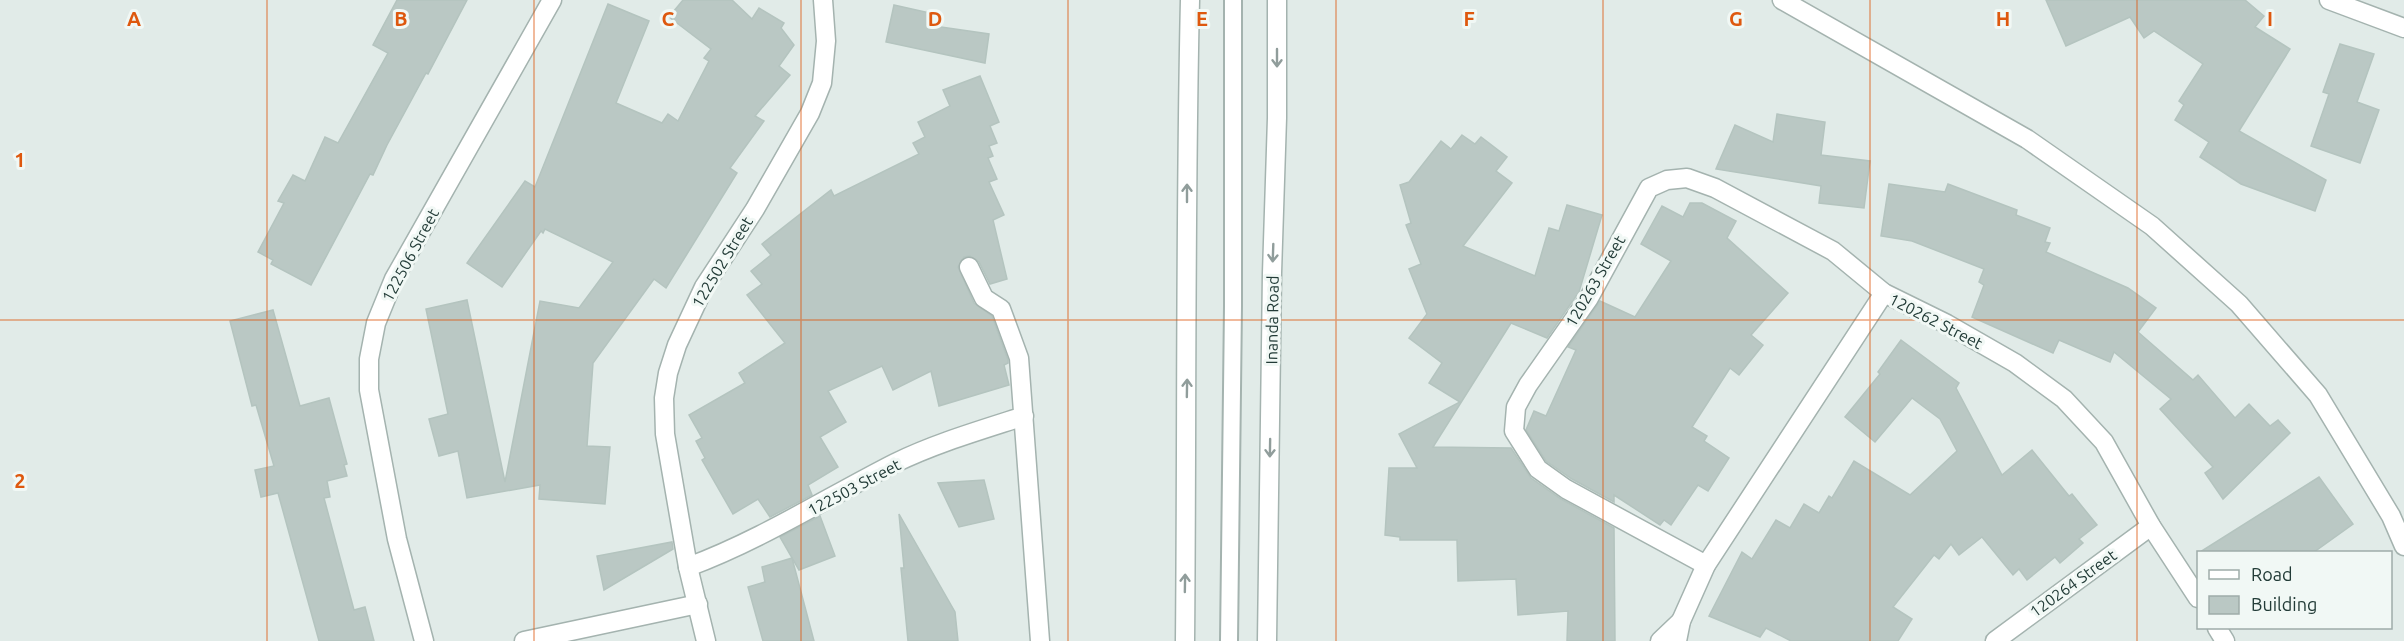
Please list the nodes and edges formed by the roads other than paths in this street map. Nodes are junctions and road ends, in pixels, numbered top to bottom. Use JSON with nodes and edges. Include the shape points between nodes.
{"nodes":[{"id":1,"x":552,"y":0,"type":"edge"},
{"id":2,"x":823,"y":0,"type":"edge"},
{"id":3,"x":1190,"y":0,"type":"edge"},
{"id":4,"x":1233,"y":0,"type":"edge"},
{"id":5,"x":1277,"y":0,"type":"edge"},
{"id":6,"x":1782,"y":0,"type":"edge"},
{"id":7,"x":2329,"y":0,"type":"edge"},
{"id":8,"x":2404,"y":28,"type":"edge"},
{"id":9,"x":969,"y":267,"type":"dead end"},
{"id":10,"x":1884,"y":293,"type":"junction"},
{"id":11,"x":1024,"y":416,"type":"junction"},
{"id":12,"x":2151,"y":526,"type":"junction"},
{"id":13,"x":2404,"y":546,"type":"edge"},
{"id":14,"x":1706,"y":565,"type":"junction"},
{"id":15,"x":688,"y":567,"type":"junction"},
{"id":16,"x":2197,"y":595,"type":"edge"},
{"id":17,"x":698,"y":604,"type":"junction"},
{"id":18,"x":1682,"y":621,"type":"junction"},
{"id":19,"x":424,"y":641,"type":"edge"},
{"id":20,"x":524,"y":641,"type":"edge"},
{"id":21,"x":706,"y":641,"type":"edge"},
{"id":22,"x":1040,"y":641,"type":"edge"},
{"id":23,"x":1185,"y":641,"type":"edge"},
{"id":24,"x":1229,"y":641,"type":"edge"},
{"id":25,"x":1267,"y":641,"type":"edge"},
{"id":26,"x":1660,"y":641,"type":"edge"},
{"id":27,"x":1677,"y":641,"type":"edge"},
{"id":28,"x":1995,"y":641,"type":"edge"}],
"edges":[{"from":1,"to":19,"type":"street","name":"122506 Street","via":[[394,279],[374,332],[369,380],[374,424],[397,539]]},
{"from":2,"to":15,"type":"street","name":"122502 Street","via":[[826,41],[822,83],[810,113],[704,287],[668,373],[665,434]]},
{"from":23,"to":3,"type":"street","one_way":true},
{"from":4,"to":24,"type":"lane"},
{"from":5,"to":25,"type":"street","name":"Inanda Road","one_way":true},
{"from":6,"to":13,"type":"street","via":[[2027,139],[2152,226],[2239,304],[2318,395],[2391,516]]},
{"from":7,"to":8,"type":"street"},
{"from":9,"to":11,"type":"street","via":[[984,298],[1001,309],[1014,340]]},
{"from":10,"to":12,"type":"street","name":"120262 Street","via":[[2015,363],[2064,399],[2104,442]]},
{"from":10,"to":14,"type":"street","name":"120262 Street"},
{"from":10,"to":14,"type":"street","name":"120263 Street","via":[[1833,251],[1715,188],[1687,178],[1667,180],[1649,188],[1589,298],[1528,385],[1516,407],[1514,431],[1538,469],[1566,489]]},
{"from":11,"to":15,"type":"street","name":"122503 Street","via":[[896,463],[746,543]]},
{"from":11,"to":22,"type":"street"},
{"from":12,"to":16,"type":"street","name":"120262 Street"},
{"from":12,"to":28,"type":"street","name":"120264 Street"},
{"from":14,"to":18,"type":"street","name":"120262 Street"},
{"from":15,"to":17,"type":"street","name":"122502 Street"},
{"from":17,"to":20,"type":"street"},
{"from":17,"to":21,"type":"street","name":"122502 Street"},
{"from":18,"to":26,"type":"street"},
{"from":18,"to":27,"type":"street","name":"120262 Street"}]}
